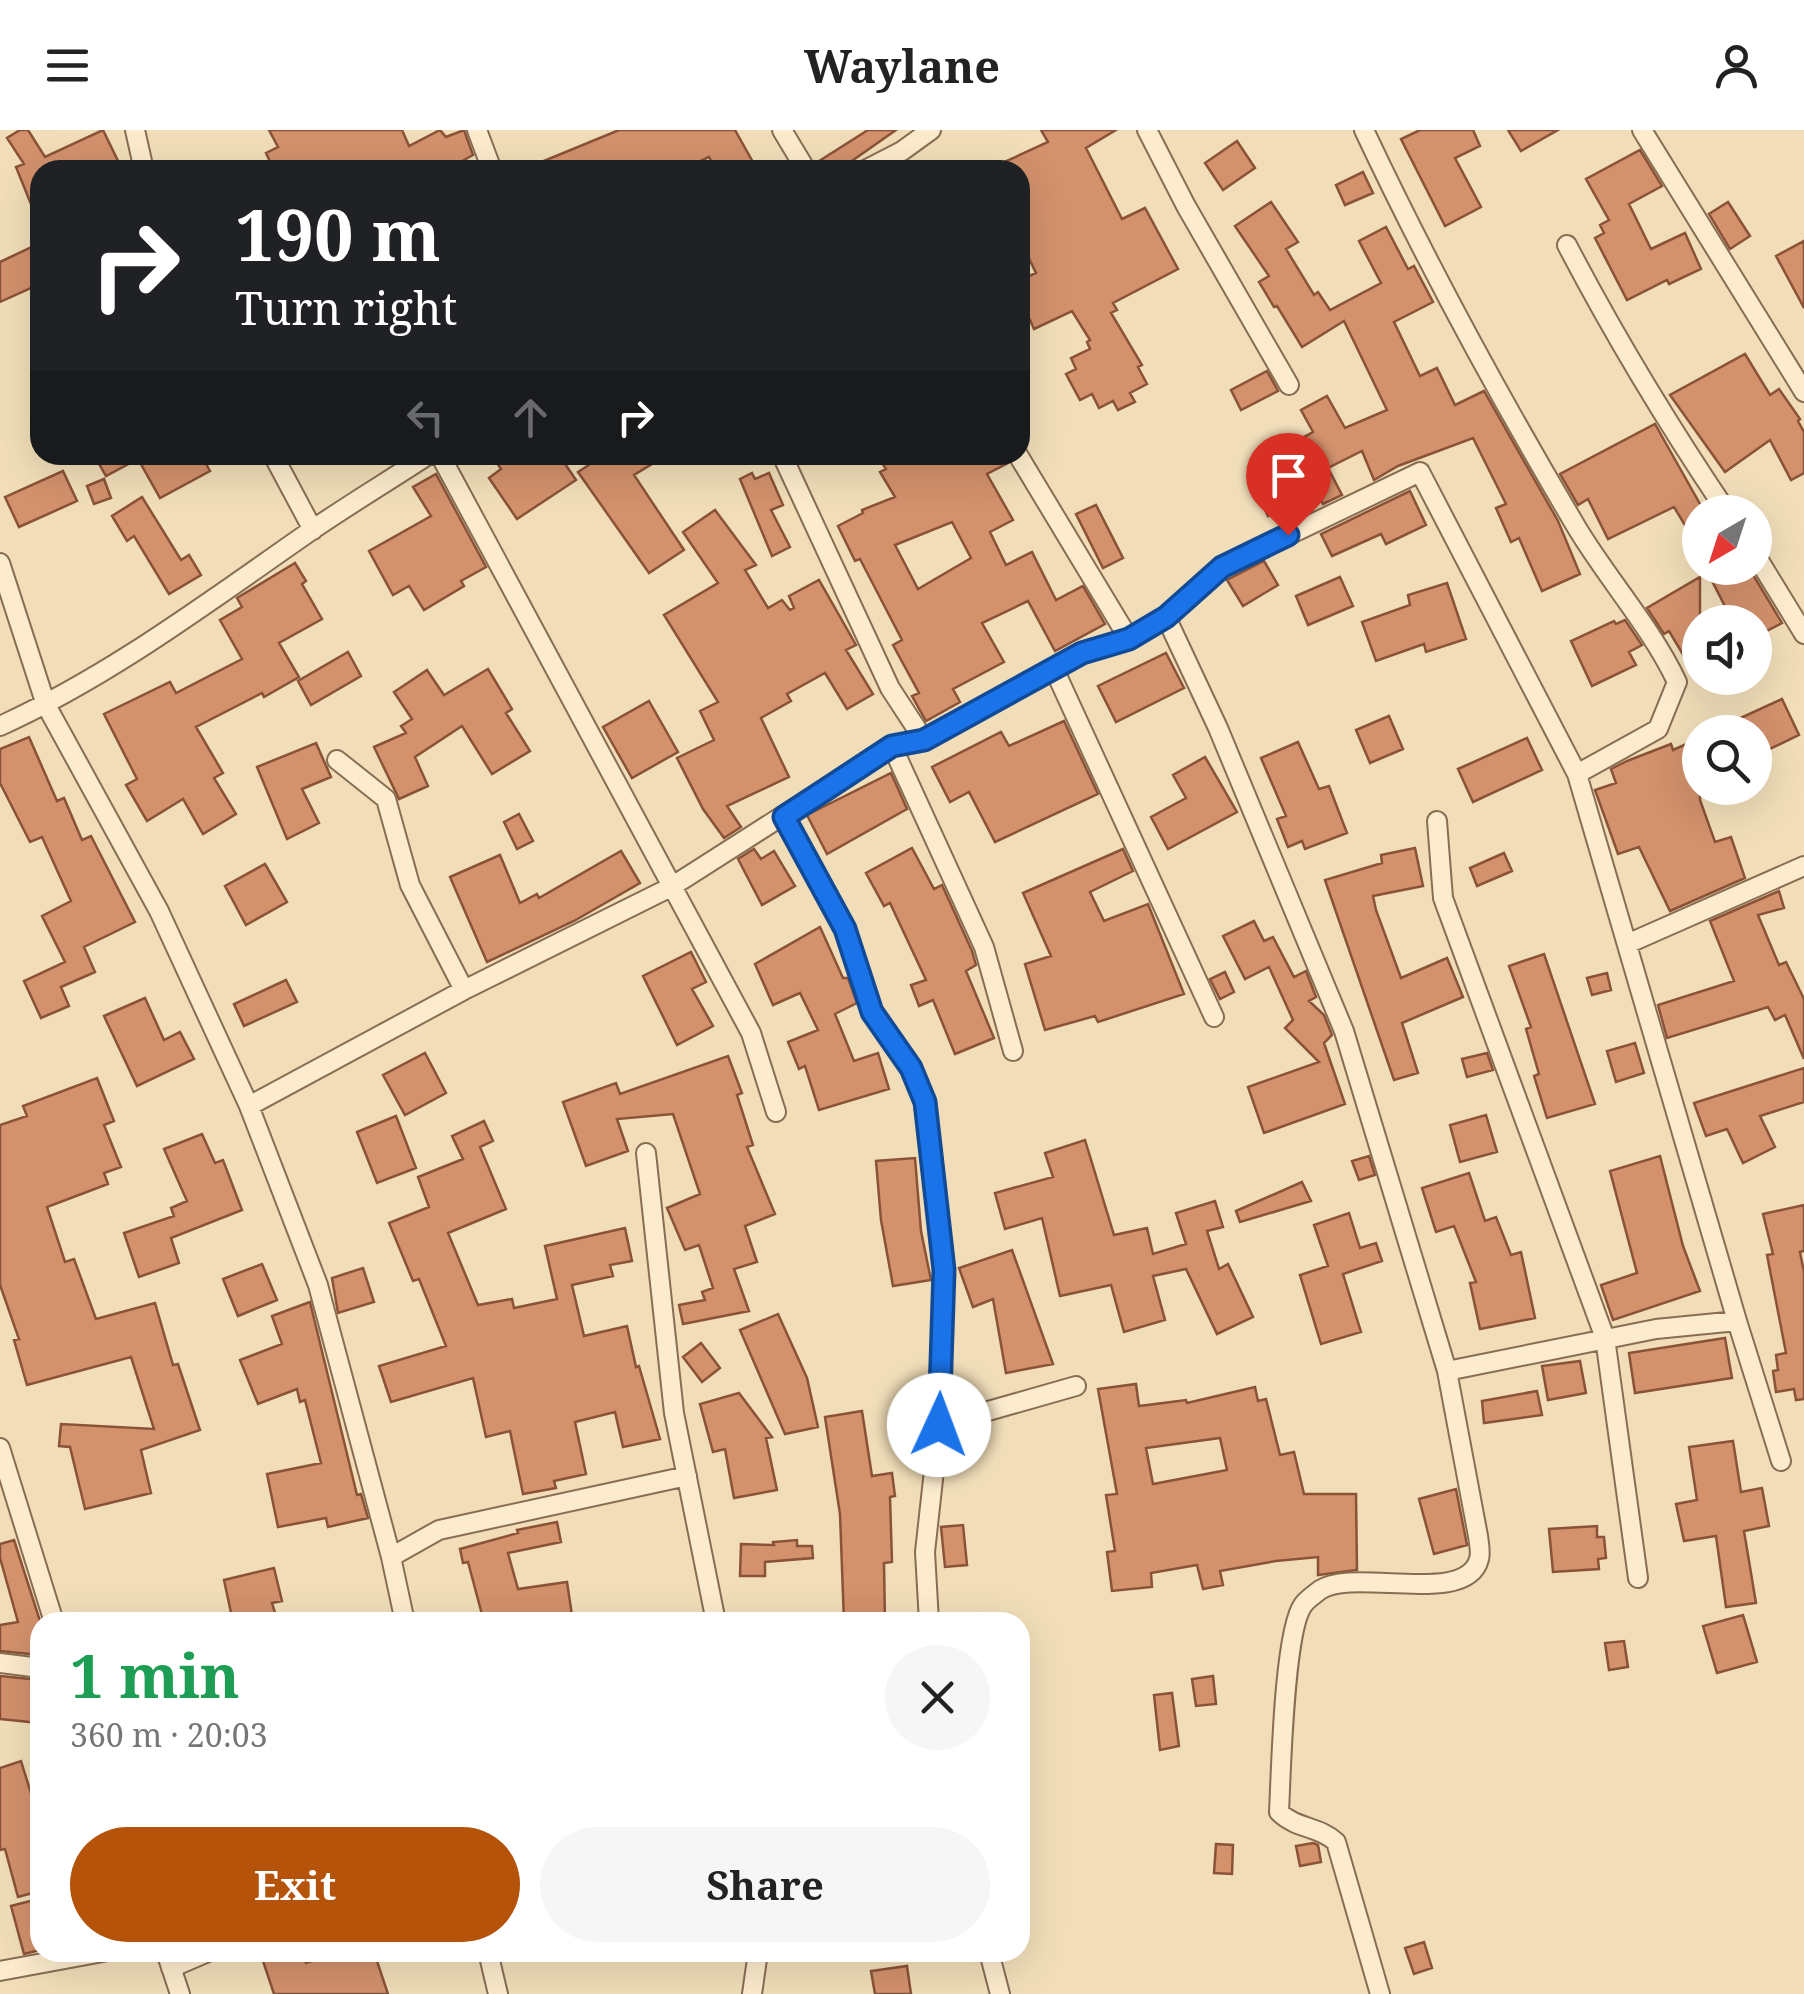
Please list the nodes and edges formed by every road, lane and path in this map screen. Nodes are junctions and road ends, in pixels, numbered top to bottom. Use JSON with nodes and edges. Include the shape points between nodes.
{"nodes":[{"id":1,"x":135,"y":130,"type":"edge"},
{"id":2,"x":477,"y":130,"type":"edge"},
{"id":3,"x":782,"y":130,"type":"edge"},
{"id":4,"x":931,"y":130,"type":"edge"},
{"id":5,"x":1148,"y":130,"type":"edge"},
{"id":6,"x":1364,"y":130,"type":"edge"},
{"id":7,"x":1642,"y":130,"type":"edge"},
{"id":8,"x":902,"y":151,"type":"junction"},
{"id":9,"x":142,"y":160,"type":"edge"},
{"id":10,"x":488,"y":160,"type":"edge"},
{"id":11,"x":800,"y":160,"type":"edge"},
{"id":12,"x":884,"y":160,"type":"edge"},
{"id":13,"x":907,"y":160,"type":"edge"},
{"id":14,"x":1567,"y":245,"type":"dead end"},
{"id":15,"x":1290,"y":385,"type":"dead end"},
{"id":16,"x":1804,"y":392,"type":"edge"},
{"id":17,"x":278,"y":465,"type":"edge"},
{"id":18,"x":413,"y":465,"type":"edge"},
{"id":19,"x":445,"y":465,"type":"edge"},
{"id":20,"x":787,"y":465,"type":"edge"},
{"id":21,"x":1024,"y":465,"type":"edge"},
{"id":22,"x":1716,"y":495,"type":"edge"},
{"id":23,"x":313,"y":530,"type":"junction"},
{"id":24,"x":0,"y":563,"type":"edge"},
{"id":25,"x":1772,"y":582,"type":"edge"},
{"id":26,"x":1166,"y":617,"type":"junction"},
{"id":27,"x":1804,"y":634,"type":"edge"},
{"id":28,"x":1129,"y":639,"type":"junction"},
{"id":29,"x":1054,"y":669,"type":"junction"},
{"id":30,"x":46,"y":705,"type":"junction"},
{"id":31,"x":0,"y":726,"type":"edge"},
{"id":32,"x":924,"y":740,"type":"junction"},
{"id":33,"x":892,"y":746,"type":"junction"},
{"id":34,"x":337,"y":760,"type":"dead end"},
{"id":35,"x":1577,"y":774,"type":"junction"},
{"id":36,"x":784,"y":817,"type":"junction"},
{"id":37,"x":1437,"y":820,"type":"dead end"},
{"id":38,"x":1804,"y":866,"type":"edge"},
{"id":39,"x":671,"y":887,"type":"junction"},
{"id":40,"x":1627,"y":944,"type":"junction"},
{"id":41,"x":464,"y":990,"type":"junction"},
{"id":42,"x":1214,"y":1017,"type":"dead end"},
{"id":43,"x":1013,"y":1050,"type":"dead end"},
{"id":44,"x":248,"y":1106,"type":"junction"},
{"id":45,"x":776,"y":1112,"type":"dead end"},
{"id":46,"x":646,"y":1153,"type":"dead end"},
{"id":47,"x":1737,"y":1321,"type":"junction"},
{"id":48,"x":1605,"y":1338,"type":"junction"},
{"id":49,"x":1447,"y":1371,"type":"junction"},
{"id":50,"x":1076,"y":1386,"type":"dead end"},
{"id":51,"x":939,"y":1425,"type":"junction"},
{"id":52,"x":0,"y":1448,"type":"edge"},
{"id":53,"x":1781,"y":1461,"type":"dead end"},
{"id":54,"x":687,"y":1476,"type":"junction"},
{"id":55,"x":391,"y":1557,"type":"junction"},
{"id":56,"x":1638,"y":1578,"type":"dead end"},
{"id":57,"x":51,"y":1612,"type":"edge"},
{"id":58,"x":403,"y":1612,"type":"edge"},
{"id":59,"x":715,"y":1612,"type":"edge"},
{"id":60,"x":929,"y":1612,"type":"edge"},
{"id":61,"x":0,"y":1663,"type":"edge"},
{"id":62,"x":30,"y":1667,"type":"edge"},
{"id":63,"x":49,"y":1962,"type":"edge"},
{"id":64,"x":169,"y":1962,"type":"edge"},
{"id":65,"x":490,"y":1962,"type":"edge"},
{"id":66,"x":757,"y":1962,"type":"edge"},
{"id":67,"x":992,"y":1962,"type":"edge"},
{"id":68,"x":0,"y":1971,"type":"edge"},
{"id":69,"x":180,"y":1994,"type":"edge"},
{"id":70,"x":498,"y":1994,"type":"edge"},
{"id":71,"x":752,"y":1994,"type":"edge"},
{"id":72,"x":1000,"y":1994,"type":"edge"},
{"id":73,"x":1380,"y":1994,"type":"edge"}],
"edges":[{"from":1,"to":9,"type":"street"},
{"from":2,"to":10,"type":"street"},
{"from":3,"to":11,"type":"street"},
{"from":4,"to":8,"type":"street"},
{"from":5,"to":15,"type":"street"},
{"from":6,"to":35,"type":"street","via":[[1422,253],[1516,422],[1677,682],[1658,729]]},
{"from":7,"to":16,"type":"street"},
{"from":8,"to":12,"type":"street"},
{"from":8,"to":13,"type":"street"},
{"from":14,"to":22,"type":"street"},
{"from":17,"to":23,"type":"street"},
{"from":18,"to":23,"type":"street"},
{"from":19,"to":39,"type":"street"},
{"from":20,"to":32,"type":"street","via":[[890,688]]},
{"from":21,"to":28,"type":"street"},
{"from":23,"to":30,"type":"street","via":[[216,601]]},
{"from":24,"to":30,"type":"street"},
{"from":25,"to":27,"type":"street"},
{"from":26,"to":28,"type":"street"},
{"from":26,"to":35,"type":"street","via":[[1222,567],[1420,472]]},
{"from":26,"to":49,"type":"street","via":[[1344,1031]]},
{"from":28,"to":29,"type":"street"},
{"from":29,"to":32,"type":"street"},
{"from":29,"to":42,"type":"street"},
{"from":30,"to":31,"type":"street"},
{"from":30,"to":44,"type":"street","via":[[159,911]]},
{"from":32,"to":33,"type":"street"},
{"from":33,"to":36,"type":"street"},
{"from":33,"to":43,"type":"street","via":[[984,947]]},
{"from":34,"to":41,"type":"street","via":[[386,800],[410,884]]},
{"from":35,"to":40,"type":"street"},
{"from":36,"to":39,"type":"street"},
{"from":36,"to":51,"type":"street","via":[[845,929],[872,1012],[911,1068],[925,1102],[944,1270]]},
{"from":37,"to":48,"type":"street","via":[[1443,898]]},
{"from":38,"to":40,"type":"street"},
{"from":39,"to":41,"type":"street"},
{"from":39,"to":45,"type":"street","via":[[752,1033]]},
{"from":40,"to":47,"type":"street"},
{"from":41,"to":44,"type":"street"},
{"from":44,"to":55,"type":"street","via":[[318,1285]]},
{"from":46,"to":54,"type":"street"},
{"from":47,"to":48,"type":"street"},
{"from":47,"to":53,"type":"street"},
{"from":48,"to":49,"type":"street"},
{"from":48,"to":56,"type":"street"},
{"from":49,"to":73,"type":"street","via":[[1478,1536],[1475,1568],[1455,1581],[1427,1585],[1368,1581],[1324,1587],[1302,1606],[1292,1638],[1278,1812],[1324,1830],[1336,1842]]},
{"from":50,"to":51,"type":"street"},
{"from":51,"to":60,"type":"street","via":[[925,1552]]},
{"from":52,"to":57,"type":"street"},
{"from":54,"to":55,"type":"street","via":[[439,1530]]},
{"from":54,"to":59,"type":"street"},
{"from":55,"to":58,"type":"street"},
{"from":61,"to":62,"type":"street"},
{"from":63,"to":68,"type":"street"},
{"from":64,"to":69,"type":"street"},
{"from":65,"to":70,"type":"street"},
{"from":66,"to":71,"type":"street"},
{"from":67,"to":72,"type":"street"}]}
